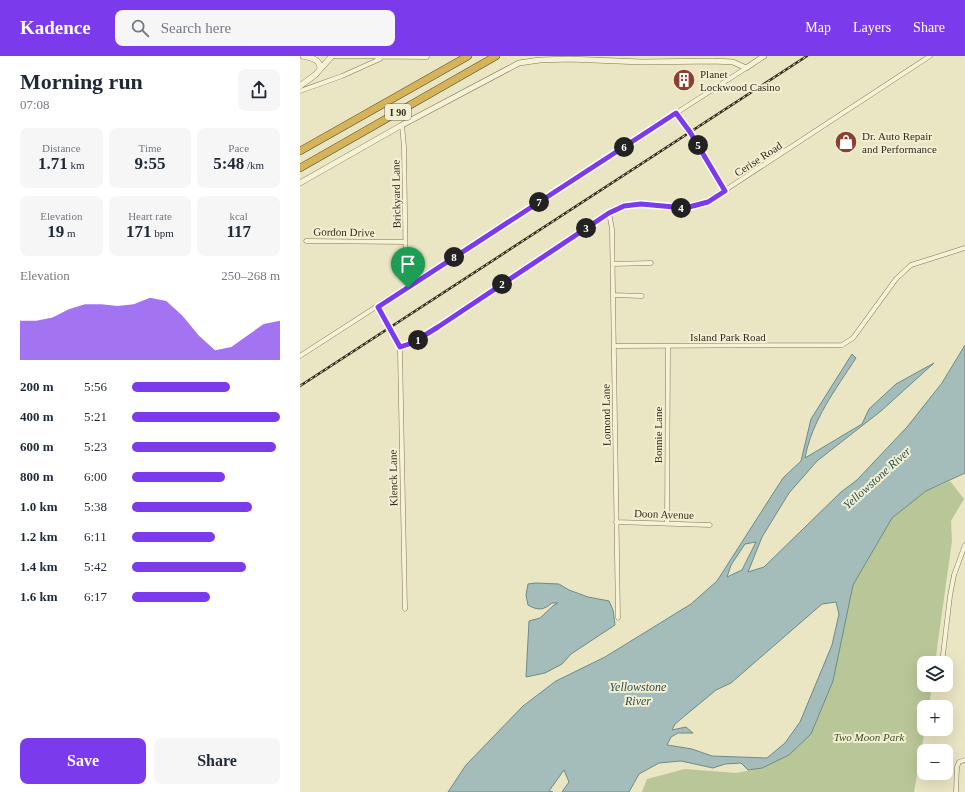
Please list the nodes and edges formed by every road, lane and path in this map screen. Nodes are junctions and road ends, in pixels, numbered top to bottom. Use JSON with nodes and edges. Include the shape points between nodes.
{"nodes":[{"id":1,"x":303,"y":56,"type":"edge"},
{"id":2,"x":328,"y":56,"type":"edge"},
{"id":3,"x":332,"y":56,"type":"edge"},
{"id":4,"x":465,"y":56,"type":"edge"},
{"id":5,"x":468,"y":56,"type":"edge"},
{"id":6,"x":496,"y":56,"type":"edge"},
{"id":7,"x":764,"y":56,"type":"edge"},
{"id":8,"x":930,"y":56,"type":"edge"},
{"id":9,"x":427,"y":57,"type":"dead end"},
{"id":10,"x":382,"y":58,"type":"junction"},
{"id":11,"x":320,"y":68,"type":"junction"},
{"id":12,"x":746,"y":68,"type":"junction"},
{"id":13,"x":443,"y":70,"type":"junction"},
{"id":14,"x":300,"y":86,"type":"edge"},
{"id":15,"x":300,"y":91,"type":"edge"},
{"id":16,"x":676,"y":113,"type":"junction"},
{"id":17,"x":402,"y":125,"type":"junction"},
{"id":18,"x":300,"y":151,"type":"edge"},
{"id":19,"x":300,"y":168,"type":"edge"},
{"id":20,"x":300,"y":183,"type":"edge"},
{"id":21,"x":725,"y":191,"type":"junction"},
{"id":22,"x":609,"y":213,"type":"junction"},
{"id":23,"x":306,"y":241,"type":"dead end"},
{"id":24,"x":405,"y":242,"type":"junction"},
{"id":25,"x":965,"y":248,"type":"edge"},
{"id":26,"x":651,"y":263,"type":"dead end"},
{"id":27,"x":613,"y":264,"type":"junction"},
{"id":28,"x":408,"y":288,"type":"junction"},
{"id":29,"x":613,"y":295,"type":"junction"},
{"id":30,"x":642,"y":296,"type":"dead end"},
{"id":31,"x":378,"y":307,"type":"junction"},
{"id":32,"x":614,"y":346,"type":"junction"},
{"id":33,"x":668,"y":346,"type":"junction"},
{"id":34,"x":400,"y":347,"type":"junction"},
{"id":35,"x":300,"y":356,"type":"edge"},
{"id":36,"x":616,"y":522,"type":"junction"},
{"id":37,"x":667,"y":524,"type":"junction"},
{"id":38,"x":710,"y":525,"type":"dead end"},
{"id":39,"x":965,"y":545,"type":"edge"},
{"id":40,"x":405,"y":609,"type":"dead end"},
{"id":41,"x":618,"y":618,"type":"dead end"},
{"id":42,"x":943,"y":656,"type":"edge"},
{"id":43,"x":965,"y":760,"type":"edge"},
{"id":44,"x":956,"y":792,"type":"edge"}],
"edges":[{"from":1,"to":11,"type":"main road","via":[[317,60]]},
{"from":2,"to":3,"type":"street"},
{"from":3,"to":10,"type":"street"},
{"from":3,"to":11,"type":"main road"},
{"from":4,"to":13,"type":"highway"},
{"from":5,"to":13,"type":"highway","number":"I 90"},
{"from":6,"to":19,"type":"highway","number":"I 90"},
{"from":7,"to":12,"type":"street"},
{"from":8,"to":21,"type":"street","name":"Cerise Road"},
{"from":9,"to":10,"type":"street"},
{"from":10,"to":15,"type":"street"},
{"from":11,"to":14,"type":"main road"},
{"from":12,"to":16,"type":"street"},
{"from":12,"to":17,"type":"street","via":[[733,62],[713,61],[569,59],[519,63]]},
{"from":13,"to":18,"type":"highway","number":"I 90"},
{"from":16,"to":21,"type":"street"},
{"from":16,"to":28,"type":"street"},
{"from":17,"to":20,"type":"street"},
{"from":17,"to":24,"type":"street","name":"Brickyard Lane"},
{"from":21,"to":22,"type":"street","name":"Cerise Road","via":[[708,202],[685,208],[641,204],[624,206]]},
{"from":22,"to":27,"type":"street","name":"Lomond Lane"},
{"from":22,"to":34,"type":"street","name":"Cerise Road","via":[[438,327],[412,343]]},
{"from":23,"to":24,"type":"street","name":"Gordon Drive"},
{"from":24,"to":28,"type":"street","name":"Brickyard Lane"},
{"from":25,"to":33,"type":"street","name":"Island Park Road","via":[[911,265],[896,279],[853,338],[842,345]]},
{"from":26,"to":27,"type":"street"},
{"from":27,"to":29,"type":"street","name":"Lomond Lane"},
{"from":28,"to":31,"type":"street"},
{"from":29,"to":30,"type":"street"},
{"from":29,"to":32,"type":"street","name":"Lomond Lane"},
{"from":31,"to":34,"type":"street"},
{"from":31,"to":35,"type":"street"},
{"from":32,"to":33,"type":"street","name":"Island Park Road"},
{"from":32,"to":36,"type":"street","name":"Lomond Lane"},
{"from":33,"to":37,"type":"street","name":"Bonnie Lane"},
{"from":34,"to":40,"type":"street","name":"Klenck Lane"},
{"from":36,"to":37,"type":"street","name":"Doon Avenue"},
{"from":36,"to":41,"type":"street","name":"Lomond Lane"},
{"from":37,"to":38,"type":"street","name":"Doon Avenue"},
{"from":39,"to":42,"type":"street","via":[[954,575]]},
{"from":43,"to":44,"type":"street","via":[[959,762],[957,767]]}]}
